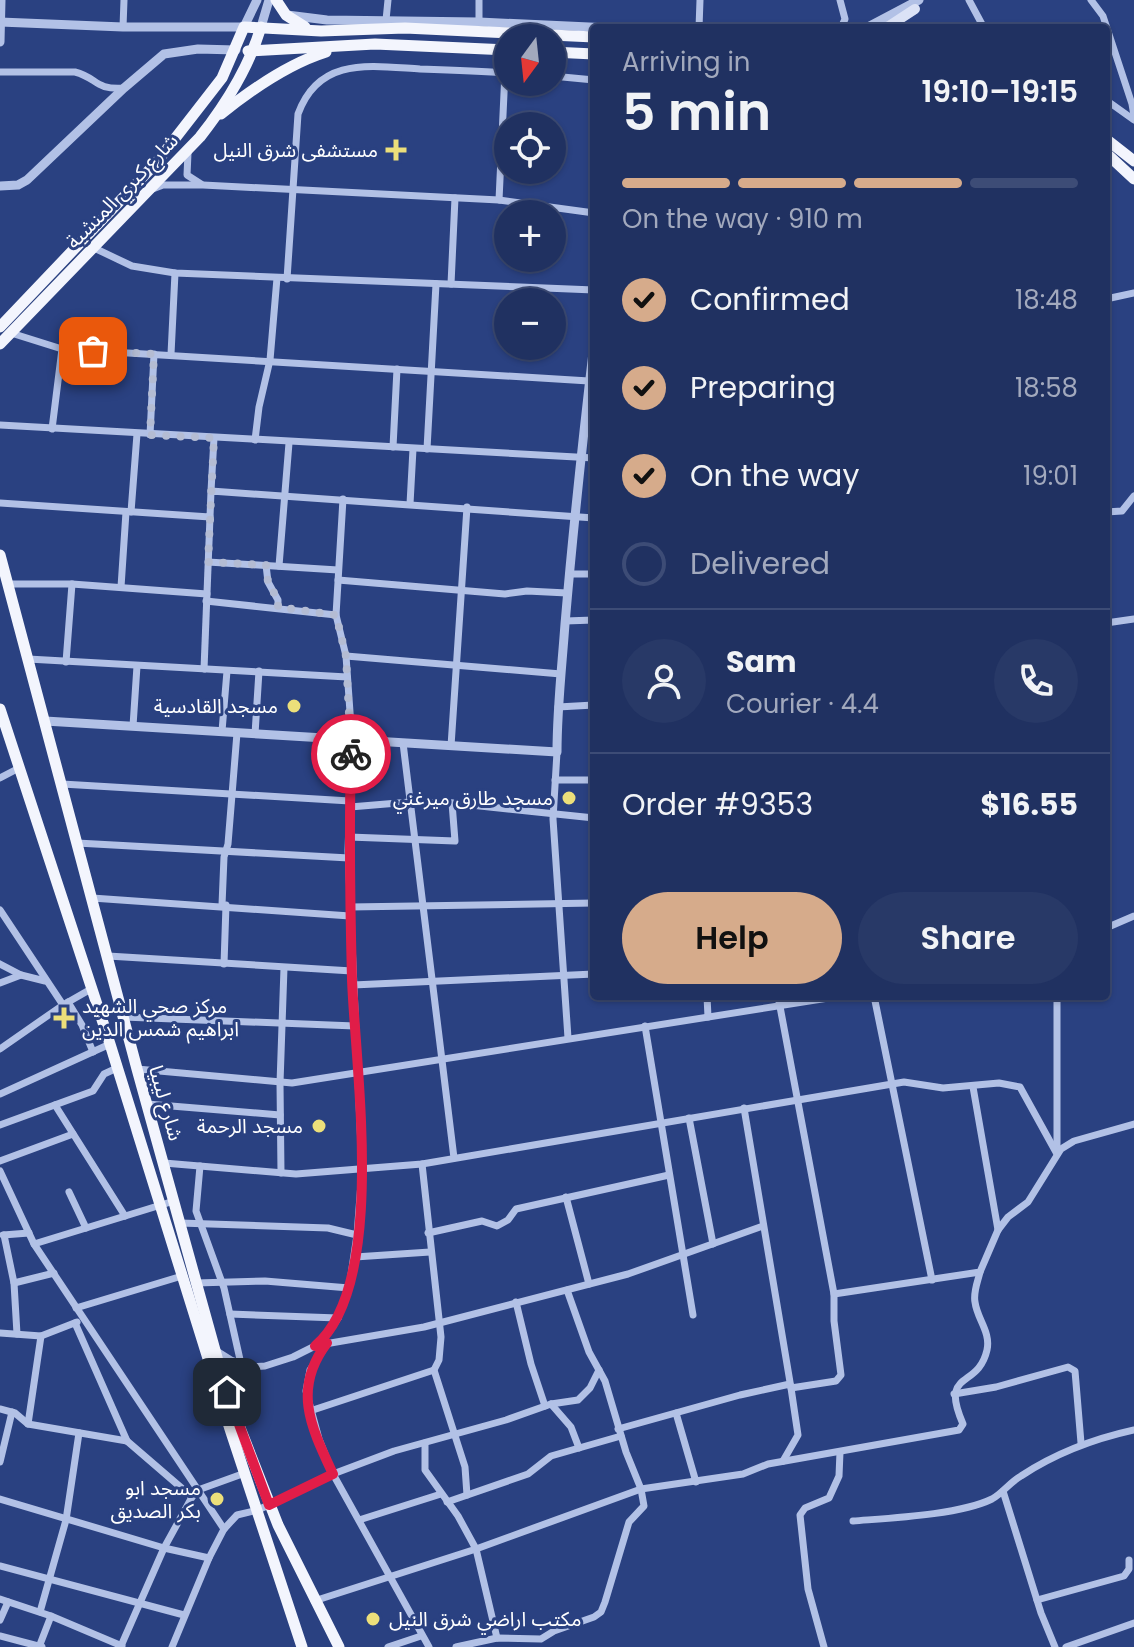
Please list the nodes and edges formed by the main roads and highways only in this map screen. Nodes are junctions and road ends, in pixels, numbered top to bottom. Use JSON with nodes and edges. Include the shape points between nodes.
{"nodes":[{"id":1,"x":276,"y":0,"type":"edge"},
{"id":2,"x":917,"y":4,"type":"edge"},
{"id":3,"x":891,"y":24,"type":"edge"},
{"id":4,"x":908,"y":24,"type":"edge"},
{"id":5,"x":261,"y":27,"type":"junction"},
{"id":6,"x":321,"y":31,"type":"junction"},
{"id":7,"x":590,"y":37,"type":"edge"},
{"id":8,"x":354,"y":45,"type":"junction"},
{"id":9,"x":236,"y":50,"type":"junction"},
{"id":10,"x":494,"y":50,"type":"edge"},
{"id":11,"x":254,"y":51,"type":"junction"},
{"id":12,"x":566,"y":53,"type":"edge"},
{"id":13,"x":590,"y":54,"type":"edge"},
{"id":14,"x":214,"y":119,"type":"junction"},
{"id":15,"x":1110,"y":142,"type":"edge"},
{"id":16,"x":1110,"y":157,"type":"edge"},
{"id":17,"x":1134,"y":161,"type":"edge"},
{"id":18,"x":1134,"y":179,"type":"edge"},
{"id":19,"x":3,"y":339,"type":"edge"},
{"id":20,"x":0,"y":555,"type":"edge"},
{"id":21,"x":0,"y":709,"type":"edge"},
{"id":22,"x":3,"y":728,"type":"edge"},
{"id":23,"x":264,"y":1507,"type":"junction"},
{"id":24,"x":302,"y":1647,"type":"edge"},
{"id":25,"x":339,"y":1647,"type":"edge"}],
"edges":[{"from":1,"to":6,"type":"main road","via":[[297,24]]},
{"from":2,"to":3,"type":"main road"},
{"from":2,"to":4,"type":"main road"},
{"from":5,"to":6,"type":"main road"},
{"from":5,"to":9,"type":"main road","name":"شارع كبري المنشية","via":[[244,27]]},
{"from":5,"to":11,"type":"main road","name":"شارع كبري المنشية"},
{"from":6,"to":7,"type":"main road","via":[[405,28]]},
{"from":8,"to":10,"type":"main road"},
{"from":8,"to":11,"type":"main road"},
{"from":8,"to":14,"type":"main road","via":[[305,60]]},
{"from":9,"to":11,"type":"main road"},
{"from":9,"to":19,"type":"main road","name":"شارع كبري المنشية","via":[[216,87],[156,163]]},
{"from":11,"to":14,"type":"main road","name":"شارع كبري المنشية"},
{"from":12,"to":13,"type":"main road"},
{"from":14,"to":19,"type":"main road","name":"شارع كبري المنشية"},
{"from":15,"to":17,"type":"main road"},
{"from":16,"to":18,"type":"main road"},
{"from":20,"to":23,"type":"main road","name":"شارع ليبيا","via":[[196,1283]]},
{"from":21,"to":22,"type":"main road","name":"شارع ليبيا"},
{"from":22,"to":23,"type":"main road","name":"شارع ليبيا","via":[[110,1044],[245,1473]]},
{"from":23,"to":24,"type":"main road","name":"شارع ليبيا"},
{"from":23,"to":25,"type":"main road","name":"شارع ليبيا"}]}
